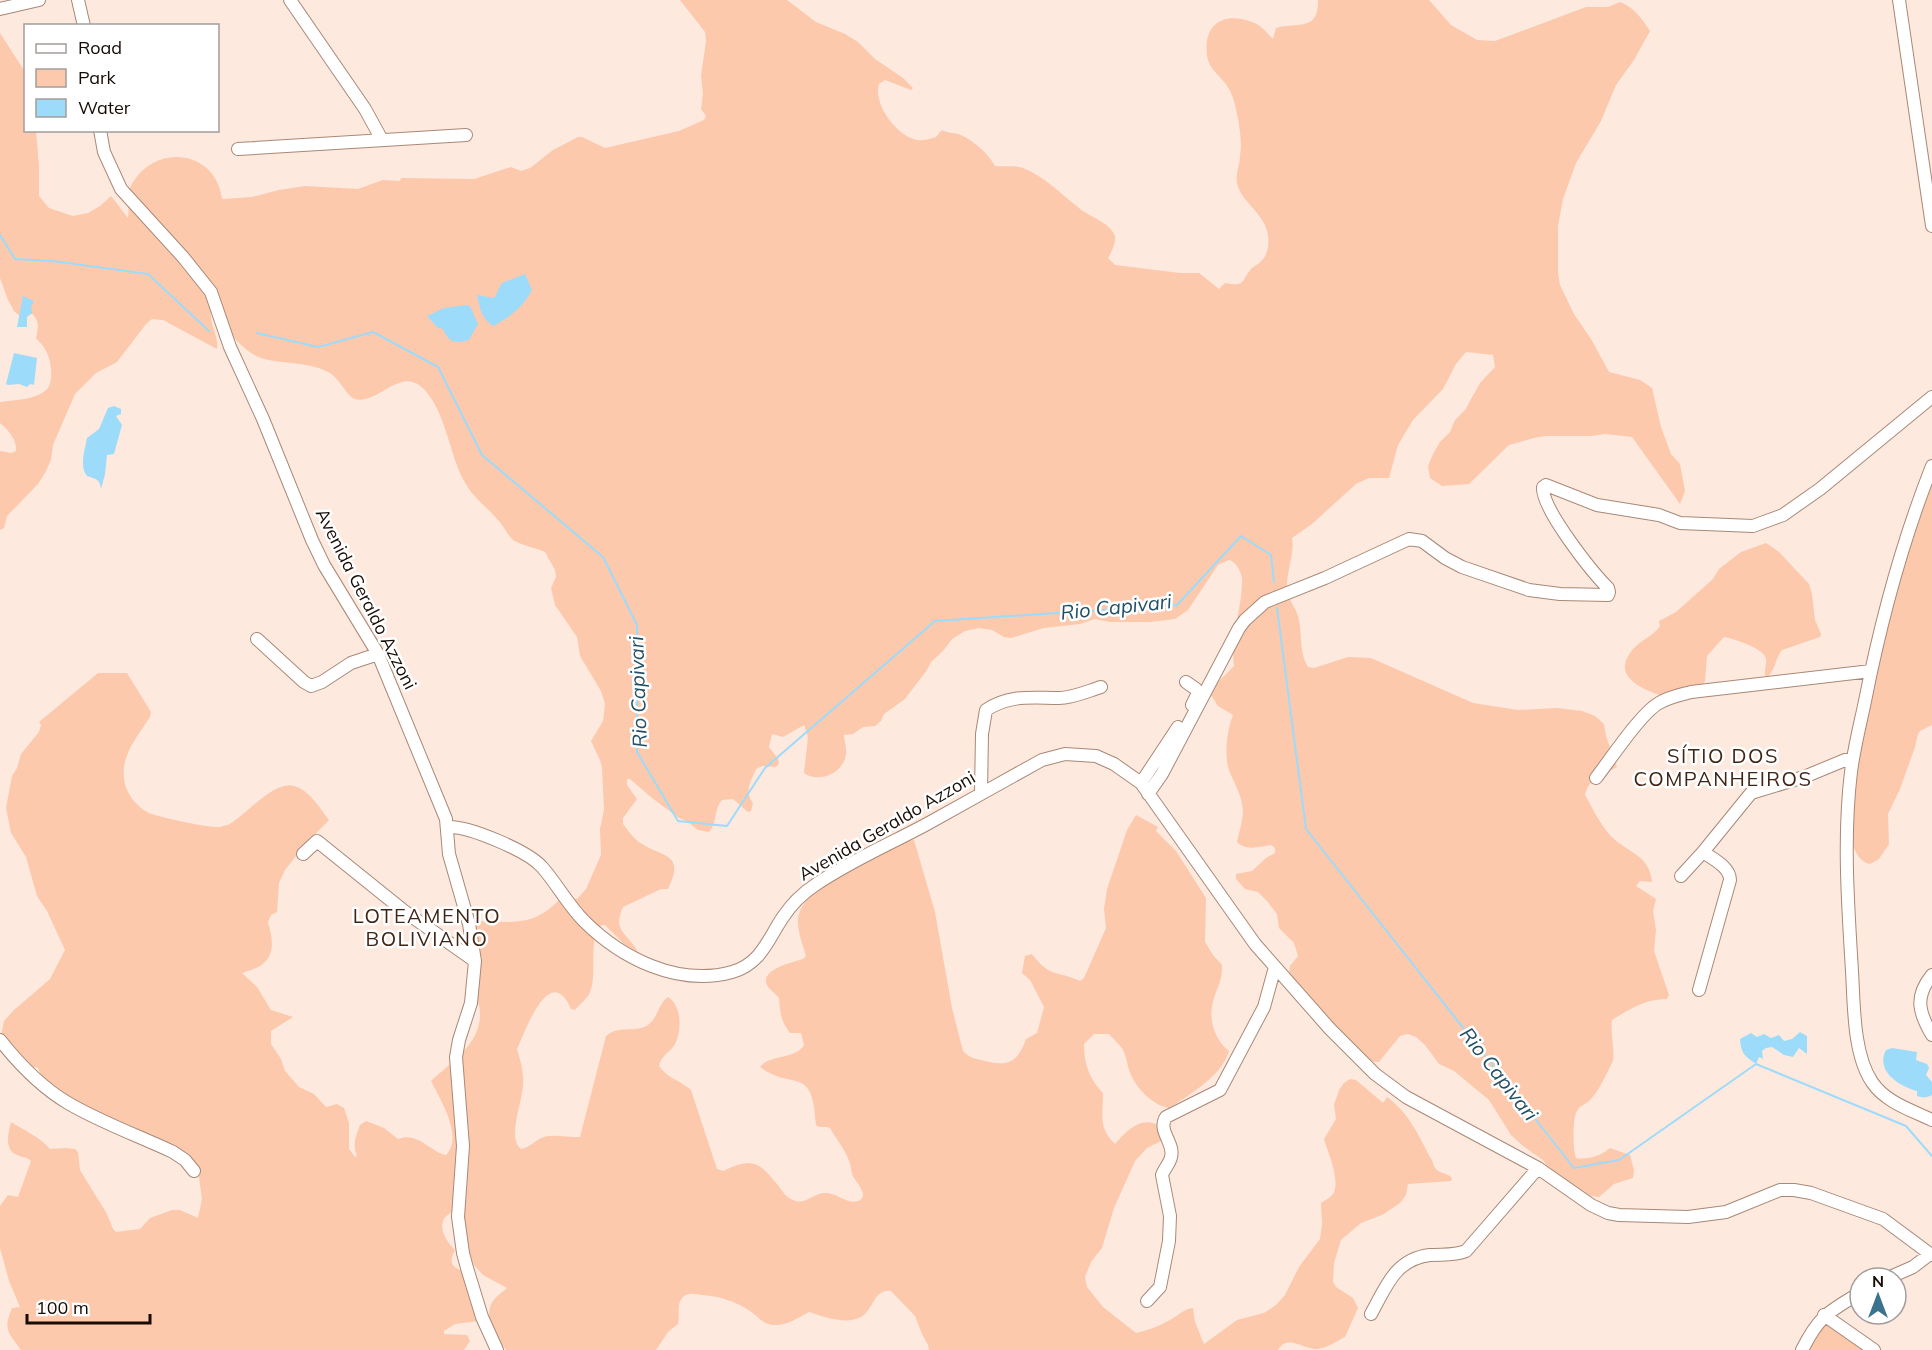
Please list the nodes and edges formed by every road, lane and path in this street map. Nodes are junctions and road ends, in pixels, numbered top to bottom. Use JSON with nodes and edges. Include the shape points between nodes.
{"nodes":[{"id":1,"x":39,"y":0,"type":"edge"},
{"id":2,"x":78,"y":0,"type":"edge"},
{"id":3,"x":290,"y":0,"type":"edge"},
{"id":4,"x":1899,"y":0,"type":"edge"},
{"id":5,"x":0,"y":9,"type":"edge"},
{"id":6,"x":84,"y":24,"type":"edge"},
{"id":7,"x":100,"y":132,"type":"edge"},
{"id":8,"x":466,"y":135,"type":"dead end"},
{"id":9,"x":382,"y":140,"type":"junction"},
{"id":10,"x":238,"y":149,"type":"dead end"},
{"id":11,"x":1932,"y":226,"type":"edge"},
{"id":12,"x":1932,"y":397,"type":"edge"},
{"id":13,"x":1932,"y":466,"type":"edge"},
{"id":14,"x":257,"y":639,"type":"dead end"},
{"id":15,"x":378,"y":654,"type":"junction"},
{"id":16,"x":1871,"y":672,"type":"junction"},
{"id":17,"x":1186,"y":682,"type":"dead end"},
{"id":18,"x":1101,"y":687,"type":"dead end"},
{"id":19,"x":1853,"y":759,"type":"junction"},
{"id":20,"x":1596,"y":778,"type":"dead end"},
{"id":21,"x":1141,"y":783,"type":"junction"},
{"id":22,"x":981,"y":793,"type":"junction"},
{"id":23,"x":1148,"y":794,"type":"junction"},
{"id":24,"x":448,"y":826,"type":"junction"},
{"id":25,"x":1703,"y":852,"type":"junction"},
{"id":26,"x":303,"y":854,"type":"dead end"},
{"id":27,"x":1681,"y":876,"type":"dead end"},
{"id":28,"x":475,"y":962,"type":"junction"},
{"id":29,"x":1275,"y":966,"type":"junction"},
{"id":30,"x":1932,"y":975,"type":"edge"},
{"id":31,"x":1699,"y":990,"type":"dead end"},
{"id":32,"x":1932,"y":1035,"type":"edge"},
{"id":33,"x":0,"y":1040,"type":"edge"},
{"id":34,"x":1932,"y":1120,"type":"edge"},
{"id":35,"x":1538,"y":1168,"type":"junction"},
{"id":36,"x":194,"y":1171,"type":"dead end"},
{"id":37,"x":1931,"y":1255,"type":"edge"},
{"id":38,"x":1908,"y":1269,"type":"edge"},
{"id":39,"x":1147,"y":1301,"type":"dead end"},
{"id":40,"x":1848,"y":1301,"type":"edge"},
{"id":41,"x":1371,"y":1314,"type":"dead end"},
{"id":42,"x":1824,"y":1316,"type":"junction"},
{"id":43,"x":497,"y":1350,"type":"edge"},
{"id":44,"x":1802,"y":1350,"type":"edge"},
{"id":45,"x":1874,"y":1350,"type":"edge"}],
"edges":[{"from":1,"to":5,"type":"street"},
{"from":2,"to":6,"type":"street"},
{"from":3,"to":9,"type":"street"},
{"from":4,"to":11,"type":"street"},
{"from":7,"to":15,"type":"street","name":"Avenida Geraldo Azzoni","via":[[104,152],[121,189],[211,292],[312,540]]},
{"from":8,"to":9,"type":"street"},
{"from":9,"to":10,"type":"street"},
{"from":12,"to":23,"type":"street","via":[[1820,489],[1783,515],[1753,526],[1680,523],[1659,515],[1597,505],[1546,485],[1542,492],[1550,511],[1608,588],[1608,595],[1529,590],[1462,567],[1422,541],[1409,539],[1265,602],[1239,628]]},
{"from":13,"to":16,"type":"street","via":[[1899,556]]},
{"from":14,"to":15,"type":"street","via":[[311,686],[351,663]]},
{"from":15,"to":24,"type":"street","name":"Avenida Geraldo Azzoni"},
{"from":16,"to":19,"type":"street"},
{"from":16,"to":20,"type":"street","via":[[1691,692],[1668,699],[1647,714]]},
{"from":17,"to":21,"type":"street","via":[[1196,689],[1196,699]]},
{"from":18,"to":22,"type":"street","via":[[1062,698],[1003,701],[986,711]]},
{"from":19,"to":25,"type":"street","via":[[1751,793]]},
{"from":19,"to":34,"type":"street","via":[[1847,828],[1848,887],[1861,1057],[1871,1081],[1882,1093]]},
{"from":21,"to":22,"type":"street","name":"Avenida Geraldo Azzoni","via":[[1096,756],[1065,754],[1042,760]]},
{"from":21,"to":23,"type":"street","name":"Avenida Geraldo Azzoni"},
{"from":22,"to":24,"type":"street","name":"Avenida Geraldo Azzoni","via":[[816,885],[783,917],[759,957],[745,967],[718,975],[656,968],[628,957],[582,919],[540,865],[515,849],[470,830]]},
{"from":23,"to":29,"type":"street","name":"Avenida Geraldo Azzoni"},
{"from":24,"to":28,"type":"street","via":[[449,854],[469,924]]},
{"from":25,"to":27,"type":"street"},
{"from":25,"to":31,"type":"street","via":[[1726,869],[1730,880]]},
{"from":26,"to":28,"type":"street","via":[[317,841]]},
{"from":28,"to":43,"type":"street","via":[[471,1004],[456,1058],[463,1146],[458,1217],[467,1268]]},
{"from":29,"to":35,"type":"street","name":"Avenida Geraldo Azzoni","via":[[1375,1074],[1406,1097]]},
{"from":29,"to":39,"type":"street","via":[[1264,1007],[1220,1090],[1163,1121],[1171,1152],[1162,1175],[1170,1216],[1169,1241],[1160,1287]]},
{"from":30,"to":32,"type":"street","via":[[1923,990],[1920,1007]]},
{"from":33,"to":36,"type":"street","via":[[39,1081],[66,1102],[173,1152]]},
{"from":35,"to":37,"type":"street","name":"Avenida Geraldo Azzoni","via":[[1591,1205],[1619,1215],[1709,1215],[1780,1190],[1802,1191],[1884,1219]]},
{"from":35,"to":41,"type":"street","via":[[1466,1251],[1458,1255],[1416,1257],[1404,1263]]},
{"from":37,"to":38,"type":"street"},
{"from":40,"to":42,"type":"street"},
{"from":42,"to":44,"type":"street"},
{"from":42,"to":45,"type":"street"}]}
